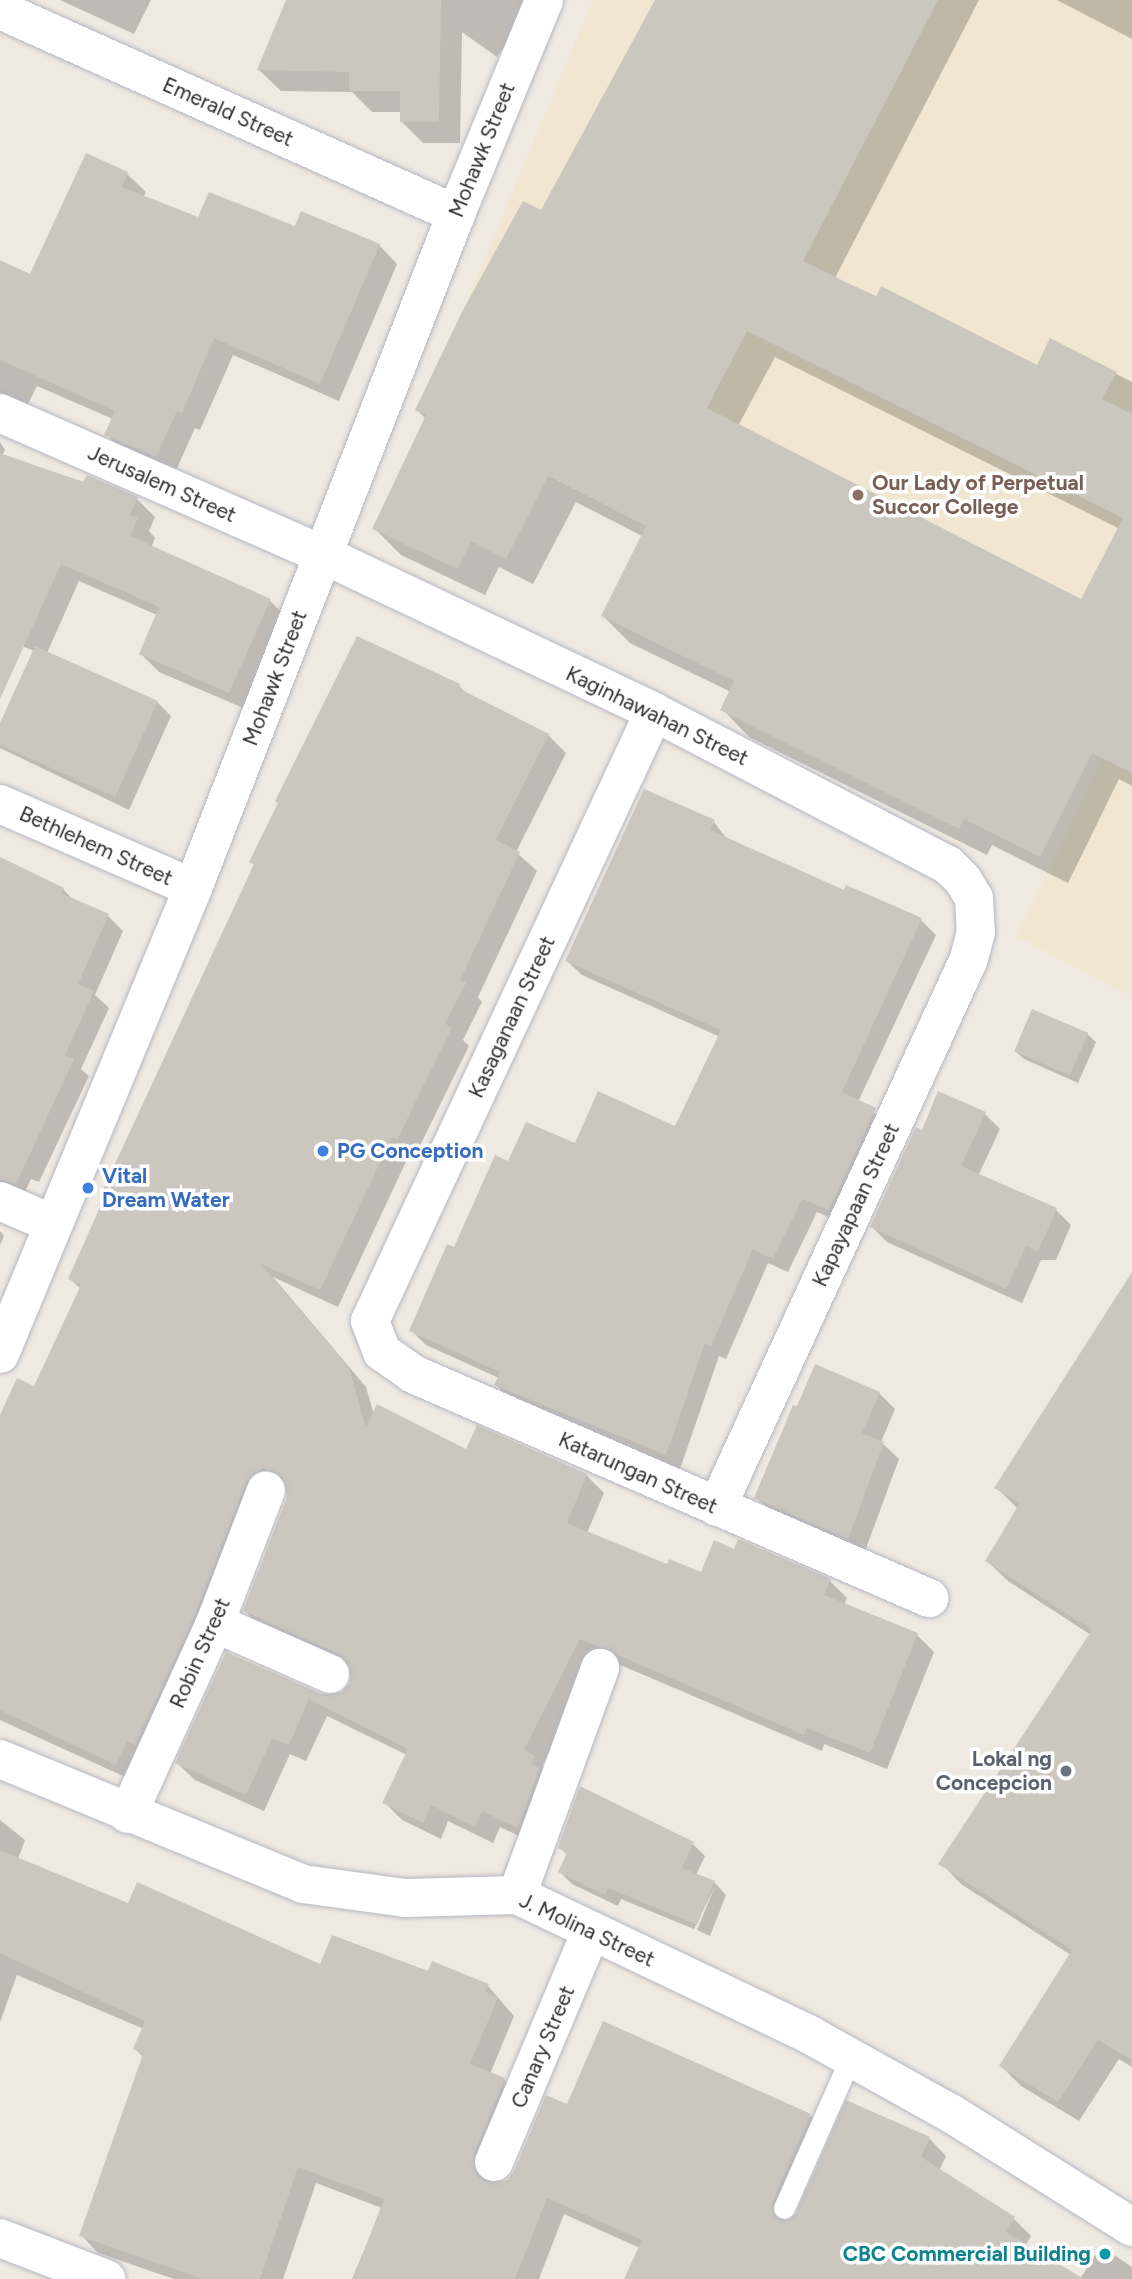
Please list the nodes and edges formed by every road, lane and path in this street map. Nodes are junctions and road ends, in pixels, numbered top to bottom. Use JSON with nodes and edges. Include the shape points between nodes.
{"nodes":[{"id":1,"x":544,"y":0,"type":"edge"},
{"id":2,"x":0,"y":10,"type":"edge"},
{"id":3,"x":456,"y":214,"type":"junction"},
{"id":4,"x":0,"y":413,"type":"edge"},
{"id":5,"x":324,"y":555,"type":"junction"},
{"id":6,"x":654,"y":712,"type":"junction"},
{"id":7,"x":0,"y":804,"type":"edge"},
{"id":8,"x":193,"y":888,"type":"junction"},
{"id":9,"x":974,"y":898,"type":"joint"},
{"id":10,"x":0,"y":1201,"type":"edge"},
{"id":11,"x":53,"y":1224,"type":"junction"},
{"id":12,"x":370,"y":1321,"type":"joint"},
{"id":13,"x":0,"y":1354,"type":"edge"},
{"id":14,"x":266,"y":1490,"type":"dead end"},
{"id":15,"x":717,"y":1507,"type":"junction"},
{"id":16,"x":929,"y":1598,"type":"dead end"},
{"id":17,"x":215,"y":1623,"type":"junction"},
{"id":18,"x":600,"y":1668,"type":"dead end"},
{"id":19,"x":330,"y":1674,"type":"dead end"},
{"id":20,"x":0,"y":1759,"type":"edge"},
{"id":21,"x":128,"y":1814,"type":"junction"},
{"id":22,"x":517,"y":1895,"type":"junction"},
{"id":23,"x":591,"y":1931,"type":"junction"},
{"id":24,"x":851,"y":2057,"type":"junction"},
{"id":25,"x":494,"y":2162,"type":"dead end"},
{"id":26,"x":783,"y":2208,"type":"dead end"},
{"id":27,"x":1132,"y":2227,"type":"edge"},
{"id":28,"x":0,"y":2238,"type":"edge"},
{"id":29,"x":106,"y":2279,"type":"edge"}],
"edges":[{"from":1,"to":3,"type":"street","name":"Mohawk Street"},
{"from":2,"to":3,"type":"street","name":"Emerald Street"},
{"from":3,"to":5,"type":"street","name":"Mohawk Street"},
{"from":4,"to":5,"type":"street","name":"Jerusalem Street"},
{"from":5,"to":6,"type":"street","name":"Kaginhawahan Street"},
{"from":5,"to":8,"type":"street","name":"Mohawk Street"},
{"from":6,"to":9,"type":"street","name":"Kaginhawahan Street","via":[[948,864]]},
{"from":6,"to":12,"type":"street","name":"Kasaganaan Street"},
{"from":7,"to":8,"type":"street","name":"Bethlehem Street"},
{"from":8,"to":11,"type":"street","name":"Mohawk Street"},
{"from":9,"to":15,"type":"street","name":"Kapayapaan Street","via":[[975,932],[968,961]]},
{"from":10,"to":11,"type":"street"},
{"from":11,"to":13,"type":"street","name":"Mohawk Street"},
{"from":12,"to":15,"type":"street","name":"Katarungan Street","via":[[382,1352],[412,1374]]},
{"from":14,"to":17,"type":"street","name":"Robin Street"},
{"from":15,"to":16,"type":"street","name":"Katarungan Street"},
{"from":17,"to":19,"type":"street"},
{"from":17,"to":21,"type":"street","name":"Robin Street"},
{"from":18,"to":22,"type":"street"},
{"from":20,"to":21,"type":"street","name":"J. Molina Street"},
{"from":21,"to":22,"type":"street","name":"J. Molina Street","via":[[303,1884],[405,1898]]},
{"from":22,"to":23,"type":"street","name":"J. Molina Street"},
{"from":23,"to":24,"type":"street","name":"J. Molina Street"},
{"from":23,"to":25,"type":"street","name":"Canary Street"},
{"from":24,"to":26,"type":"lane"},
{"from":24,"to":27,"type":"street","name":"J. Molina Street","via":[[952,2114]]},
{"from":28,"to":29,"type":"street"}]}
